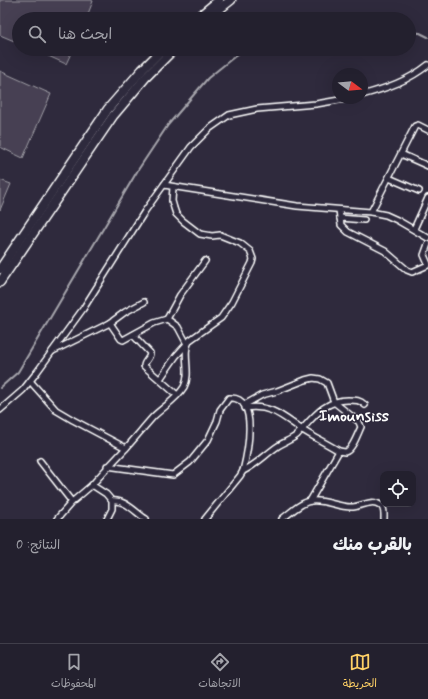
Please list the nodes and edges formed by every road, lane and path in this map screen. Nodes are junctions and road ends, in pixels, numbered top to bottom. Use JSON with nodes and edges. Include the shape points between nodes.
{"nodes":[{"id":1,"x":219,"y":0,"type":"edge"},
{"id":2,"x":231,"y":0,"type":"edge"},
{"id":3,"x":204,"y":12,"type":"edge"},
{"id":4,"x":216,"y":12,"type":"edge"},
{"id":5,"x":156,"y":56,"type":"edge"},
{"id":6,"x":167,"y":56,"type":"edge"},
{"id":7,"x":428,"y":65,"type":"edge"},
{"id":8,"x":368,"y":93,"type":"edge"},
{"id":9,"x":332,"y":101,"type":"edge"},
{"id":10,"x":428,"y":130,"type":"edge"},
{"id":11,"x":401,"y":154,"type":"junction"},
{"id":12,"x":428,"y":166,"type":"edge"},
{"id":13,"x":389,"y":178,"type":"junction"},
{"id":14,"x":164,"y":185,"type":"junction"},
{"id":15,"x":173,"y":187,"type":"junction"},
{"id":16,"x":419,"y":191,"type":"dead end"},
{"id":17,"x":428,"y":198,"type":"edge"},
{"id":18,"x":339,"y":210,"type":"junction"},
{"id":19,"x":371,"y":212,"type":"junction"},
{"id":20,"x":340,"y":218,"type":"junction"},
{"id":21,"x":364,"y":220,"type":"dead end"},
{"id":22,"x":414,"y":229,"type":"junction"},
{"id":23,"x":428,"y":238,"type":"edge"},
{"id":24,"x":428,"y":244,"type":"edge"},
{"id":25,"x":205,"y":262,"type":"dead end"},
{"id":26,"x":428,"y":264,"type":"edge"},
{"id":27,"x":0,"y":269,"type":"edge"},
{"id":28,"x":0,"y":282,"type":"edge"},
{"id":29,"x":144,"y":302,"type":"dead end"},
{"id":30,"x":167,"y":319,"type":"junction"},
{"id":31,"x":110,"y":322,"type":"junction"},
{"id":32,"x":133,"y":335,"type":"junction"},
{"id":33,"x":187,"y":344,"type":"junction"},
{"id":34,"x":52,"y":352,"type":"junction"},
{"id":35,"x":160,"y":379,"type":"junction"},
{"id":36,"x":30,"y":381,"type":"junction"},
{"id":37,"x":178,"y":395,"type":"junction"},
{"id":38,"x":334,"y":402,"type":"junction"},
{"id":39,"x":366,"y":405,"type":"dead end"},
{"id":40,"x":244,"y":406,"type":"junction"},
{"id":41,"x":0,"y":410,"type":"edge"},
{"id":42,"x":301,"y":429,"type":"junction"},
{"id":43,"x":126,"y":448,"type":"junction"},
{"id":44,"x":339,"y":451,"type":"junction"},
{"id":45,"x":40,"y":461,"type":"dead end"},
{"id":46,"x":107,"y":466,"type":"junction"},
{"id":47,"x":243,"y":471,"type":"junction"},
{"id":48,"x":92,"y":485,"type":"junction"},
{"id":49,"x":112,"y":501,"type":"junction"},
{"id":50,"x":310,"y":501,"type":"junction"},
{"id":51,"x":72,"y":502,"type":"junction"},
{"id":52,"x":57,"y":519,"type":"edge"},
{"id":53,"x":107,"y":519,"type":"edge"},
{"id":54,"x":146,"y":519,"type":"edge"},
{"id":55,"x":205,"y":519,"type":"edge"},
{"id":56,"x":282,"y":519,"type":"edge"},
{"id":57,"x":384,"y":519,"type":"edge"}],
"edges":[{"from":1,"to":3,"type":"highway"},
{"from":2,"to":4,"type":"highway"},
{"from":5,"to":27,"type":"highway","via":[[108,109]]},
{"from":6,"to":28,"type":"highway","via":[[112,116]]},
{"from":7,"to":8,"type":"street","via":[[401,83]]},
{"from":9,"to":14,"type":"street","via":[[257,109],[229,115],[191,147]]},
{"from":10,"to":11,"type":"street","via":[[415,126]]},
{"from":11,"to":12,"type":"street"},
{"from":11,"to":13,"type":"street"},
{"from":13,"to":16,"type":"street"},
{"from":13,"to":19,"type":"street"},
{"from":14,"to":15,"type":"street"},
{"from":14,"to":34,"type":"street"},
{"from":15,"to":18,"type":"street"},
{"from":15,"to":33,"type":"street","via":[[174,208],[183,221],[200,234],[220,235],[240,243],[250,251],[253,259],[232,302],[221,318]]},
{"from":17,"to":22,"type":"street"},
{"from":18,"to":19,"type":"street"},
{"from":18,"to":20,"type":"street"},
{"from":19,"to":22,"type":"street"},
{"from":20,"to":21,"type":"street"},
{"from":20,"to":26,"type":"street","via":[[341,225],[348,232],[385,251],[407,270],[412,272]]},
{"from":22,"to":23,"type":"street"},
{"from":24,"to":26,"type":"street","via":[[424,255]]},
{"from":25,"to":30,"type":"street"},
{"from":29,"to":31,"type":"street"},
{"from":30,"to":32,"type":"street"},
{"from":30,"to":33,"type":"street","via":[[178,327]]},
{"from":31,"to":32,"type":"street","via":[[121,339]]},
{"from":31,"to":34,"type":"street"},
{"from":32,"to":35,"type":"street","via":[[150,354],[144,366]]},
{"from":33,"to":35,"type":"street"},
{"from":33,"to":37,"type":"street","via":[[187,380]]},
{"from":34,"to":36,"type":"street"},
{"from":35,"to":37,"type":"street"},
{"from":36,"to":41,"type":"street"},
{"from":36,"to":43,"type":"street","via":[[56,410]]},
{"from":37,"to":43,"type":"street","via":[[154,416]]},
{"from":38,"to":39,"type":"street","via":[[353,400]]},
{"from":38,"to":40,"type":"street","via":[[327,383],[313,378],[262,395]]},
{"from":38,"to":42,"type":"street","via":[[327,405]]},
{"from":38,"to":44,"type":"street","via":[[361,424],[350,450]]},
{"from":40,"to":42,"type":"street","via":[[274,410]]},
{"from":40,"to":46,"type":"street","via":[[234,398],[229,398],[220,410],[208,440],[190,462],[174,475]]},
{"from":40,"to":47,"type":"street","via":[[249,422],[249,436]]},
{"from":42,"to":44,"type":"street"},
{"from":42,"to":47,"type":"street"},
{"from":43,"to":46,"type":"street"},
{"from":44,"to":50,"type":"street"},
{"from":45,"to":51,"type":"street"},
{"from":46,"to":48,"type":"street"},
{"from":47,"to":55,"type":"street"},
{"from":48,"to":49,"type":"street"},
{"from":48,"to":51,"type":"street"},
{"from":49,"to":53,"type":"street"},
{"from":49,"to":54,"type":"street","via":[[123,502]]},
{"from":50,"to":56,"type":"street"},
{"from":50,"to":57,"type":"street","via":[[353,507],[380,504]]},
{"from":51,"to":52,"type":"street"}]}
